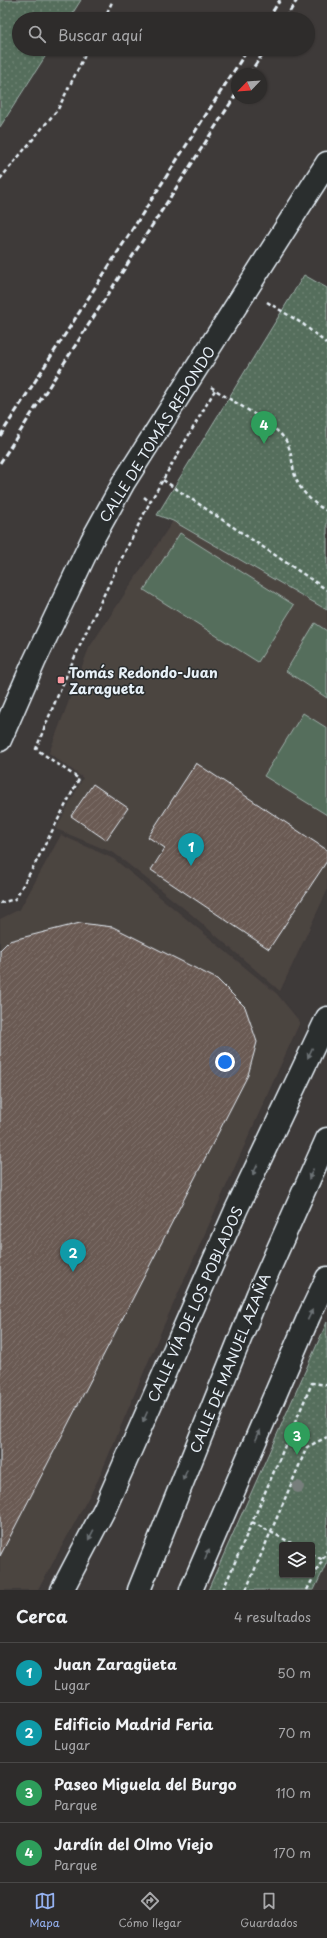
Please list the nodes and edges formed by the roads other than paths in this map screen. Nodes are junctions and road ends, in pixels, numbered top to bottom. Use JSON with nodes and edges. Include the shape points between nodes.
{"nodes":[{"id":1,"x":327,"y":162,"type":"edge"},
{"id":2,"x":0,"y":740,"type":"edge"},
{"id":3,"x":327,"y":1018,"type":"edge"},
{"id":4,"x":327,"y":1139,"type":"edge"},
{"id":5,"x":327,"y":1278,"type":"edge"},
{"id":6,"x":62,"y":1590,"type":"edge"},
{"id":7,"x":139,"y":1590,"type":"edge"},
{"id":8,"x":192,"y":1590,"type":"edge"}],
"edges":[{"from":1,"to":2,"type":"main road","name":"CALLE DE TOMÁS REDONDO","via":[[124,482],[92,540]]},
{"from":3,"to":6,"type":"main road","name":"CALLE VÍA DE LOS POBLADOS","one_way":true,"via":[[236,1210],[105,1508]]},
{"from":4,"to":7,"type":"main road","name":"CALLE DE MANUEL AZAÑA","one_way":true,"via":[[258,1294]]},
{"from":8,"to":5,"type":"main road","one_way":true}]}
